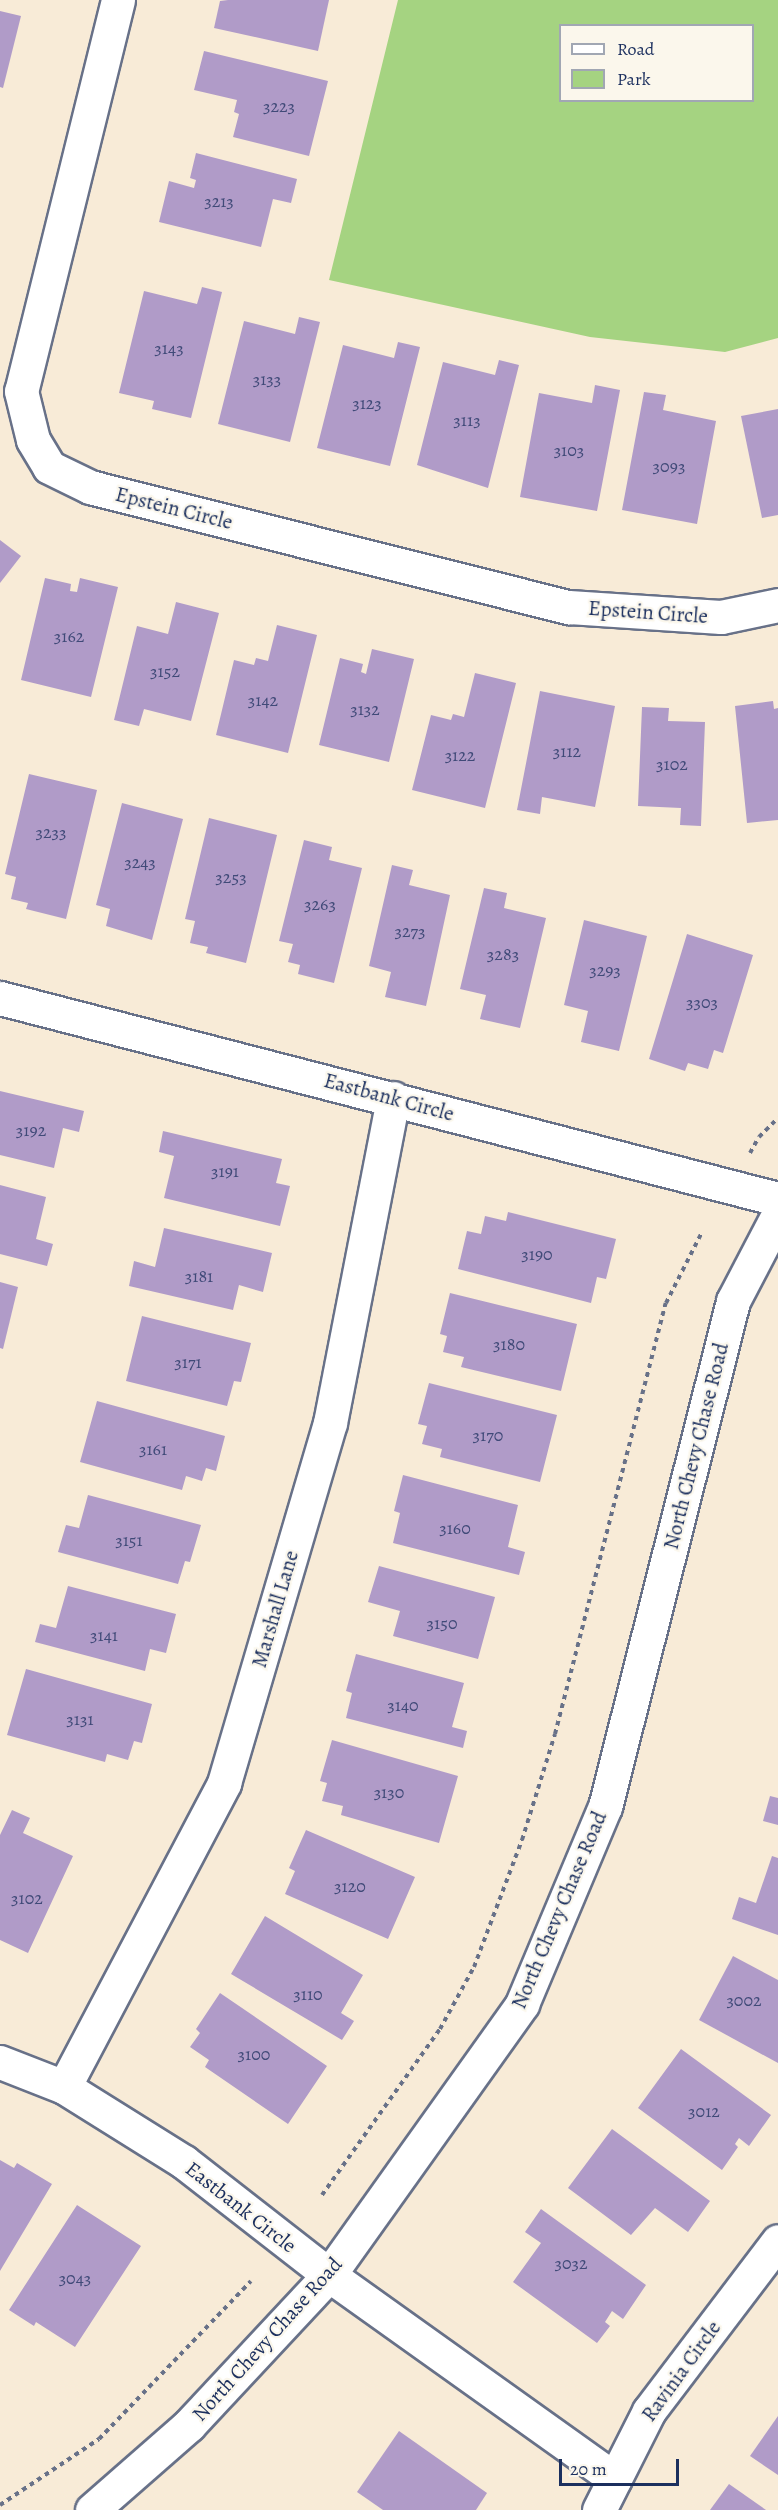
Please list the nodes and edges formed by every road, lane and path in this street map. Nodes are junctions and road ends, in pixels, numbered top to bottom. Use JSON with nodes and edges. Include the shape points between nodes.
{"nodes":[{"id":1,"x":118,"y":0,"type":"edge"},
{"id":2,"x":778,"y":605,"type":"edge"},
{"id":3,"x":0,"y":998,"type":"edge"},
{"id":4,"x":393,"y":1098,"type":"junction"},
{"id":5,"x":778,"y":1118,"type":"edge"},
{"id":6,"x":750,"y":1153,"type":"dead end"},
{"id":7,"x":778,"y":1199,"type":"edge"},
{"id":8,"x":778,"y":1215,"type":"edge"},
{"id":9,"x":701,"y":1234,"type":"dead end"},
{"id":10,"x":0,"y":2062,"type":"edge"},
{"id":11,"x":64,"y":2087,"type":"junction"},
{"id":12,"x":322,"y":2195,"type":"dead end"},
{"id":13,"x":778,"y":2241,"type":"edge"},
{"id":14,"x":329,"y":2275,"type":"junction"},
{"id":15,"x":250,"y":2281,"type":"dead end"},
{"id":16,"x":615,"y":2479,"type":"junction"},
{"id":17,"x":0,"y":2505,"type":"edge"},
{"id":18,"x":92,"y":2510,"type":"edge"},
{"id":19,"x":599,"y":2510,"type":"edge"}],
"edges":[{"from":1,"to":2,"type":"street","name":"Epstein Circle","via":[[21,391],[33,440],[49,467],[90,488],[569,607],[721,617]]},
{"from":3,"to":4,"type":"street","name":"Eastbank Circle"},
{"from":4,"to":7,"type":"street","name":"Eastbank Circle"},
{"from":4,"to":11,"type":"street","name":"Marshall Lane","via":[[330,1423],[224,1783]]},
{"from":5,"to":6,"type":"path"},
{"from":8,"to":14,"type":"street","name":"North Chevy Chase Road","via":[[733,1301],[604,1807],[522,2004]]},
{"from":9,"to":12,"type":"path","via":[[666,1303],[555,1734],[522,1840],[474,1967],[440,2029]]},
{"from":10,"to":11,"type":"street","name":"Eastbank Circle"},
{"from":11,"to":14,"type":"street","name":"Eastbank Circle","via":[[184,2162]]},
{"from":13,"to":16,"type":"street","name":"Ravinia Circle","via":[[649,2411]]},
{"from":14,"to":16,"type":"street","name":"Eastbank Circle"},
{"from":14,"to":18,"type":"street","name":"North Chevy Chase Road","via":[[189,2425]]},
{"from":15,"to":17,"type":"path","via":[[99,2439]]},
{"from":16,"to":19,"type":"street","name":"Ravinia Circle"}]}
